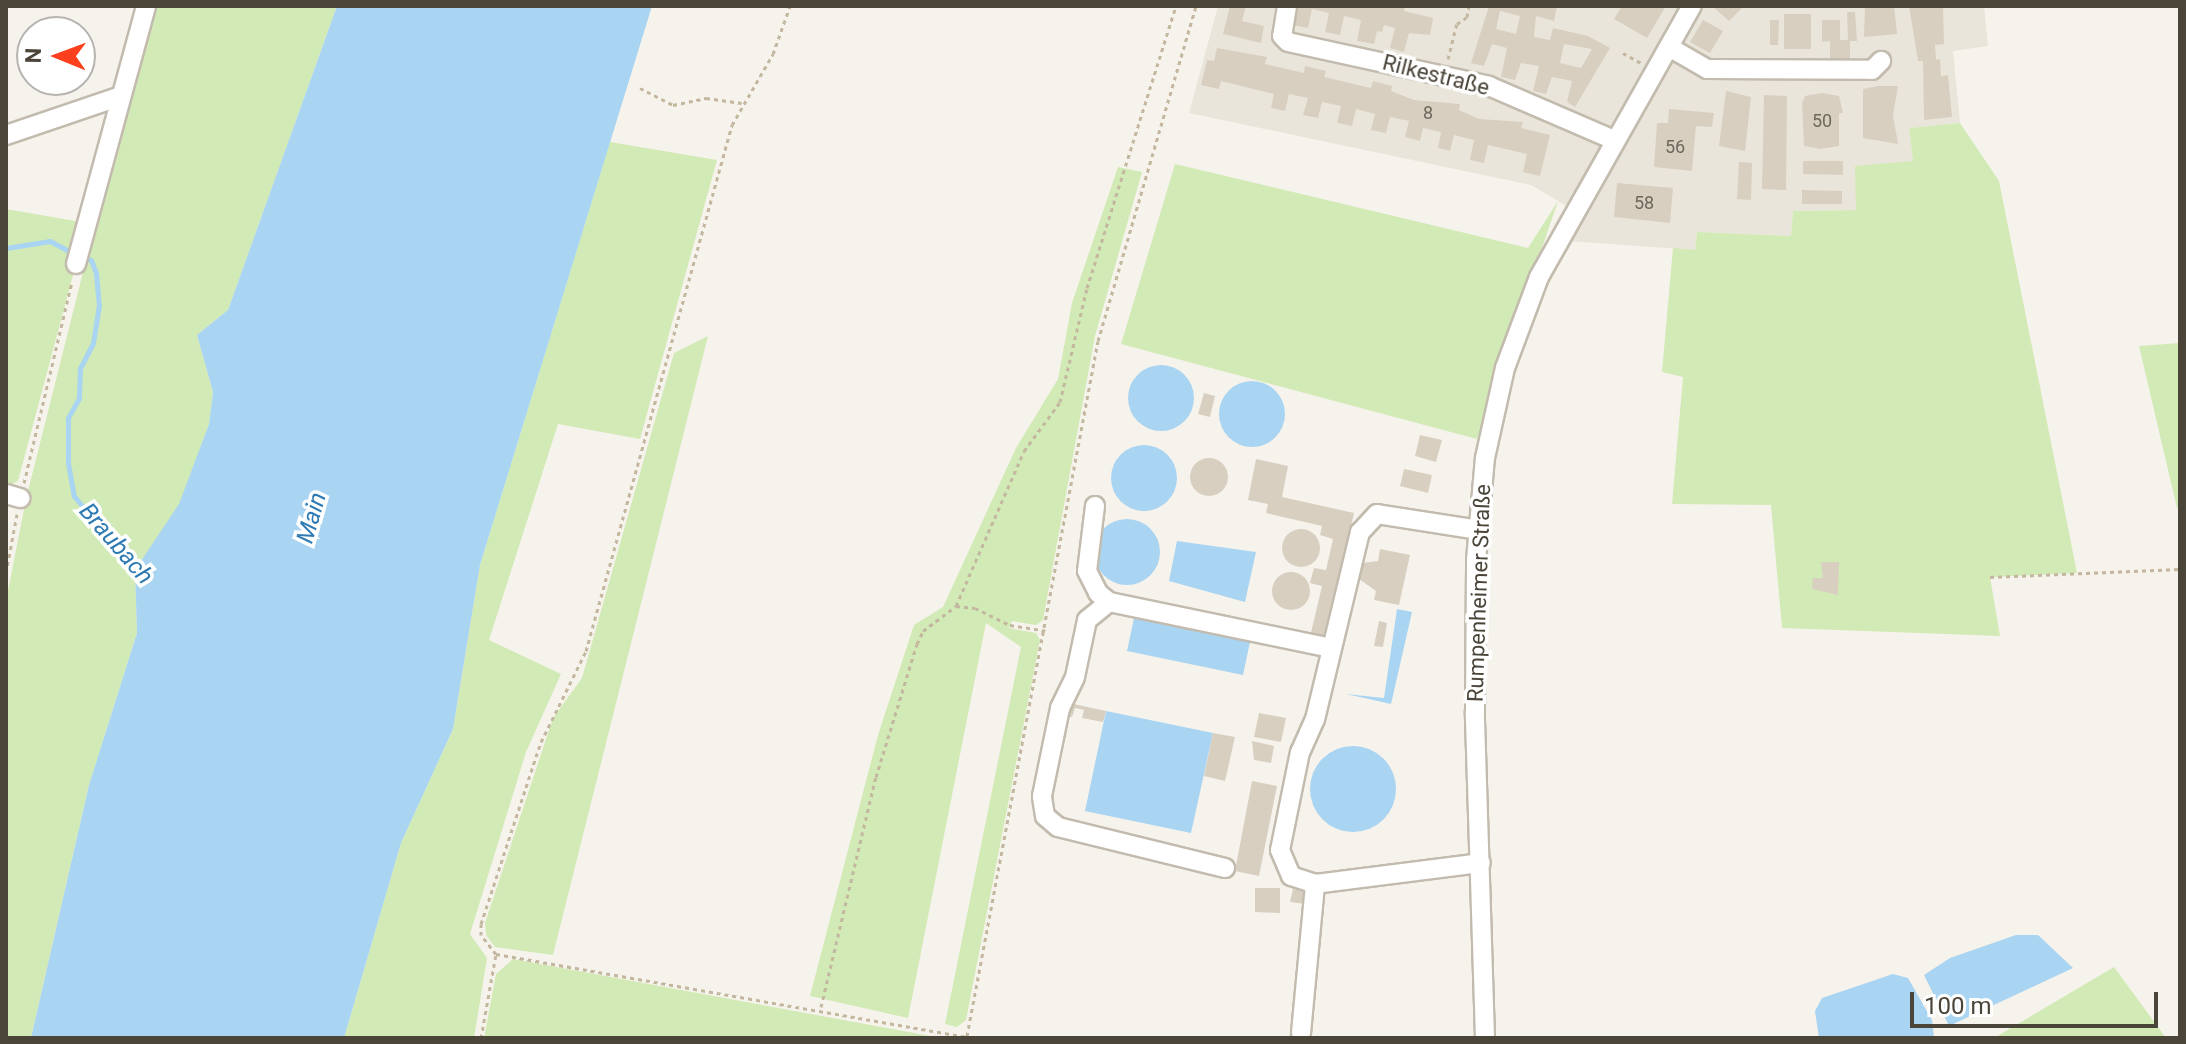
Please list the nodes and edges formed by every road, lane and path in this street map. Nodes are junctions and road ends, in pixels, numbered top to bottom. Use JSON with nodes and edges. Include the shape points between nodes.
{"nodes":[{"id":1,"x":146,"y":6,"type":"edge"},
{"id":2,"x":790,"y":6,"type":"edge"},
{"id":3,"x":1176,"y":6,"type":"edge"},
{"id":4,"x":1196,"y":6,"type":"edge"},
{"id":5,"x":1287,"y":6,"type":"edge"},
{"id":6,"x":1469,"y":6,"type":"edge"},
{"id":7,"x":1692,"y":6,"type":"edge"},
{"id":8,"x":1669,"y":47,"type":"junction"},
{"id":9,"x":1881,"y":61,"type":"dead end"},
{"id":10,"x":1445,"y":74,"type":"junction"},
{"id":11,"x":640,"y":88,"type":"dead end"},
{"id":12,"x":121,"y":96,"type":"junction"},
{"id":13,"x":742,"y":103,"type":"junction"},
{"id":14,"x":6,"y":135,"type":"edge"},
{"id":15,"x":1614,"y":140,"type":"junction"},
{"id":16,"x":76,"y":264,"type":"joint"},
{"id":17,"x":13,"y":496,"type":"edge"},
{"id":18,"x":1095,"y":506,"type":"dead end"},
{"id":19,"x":1479,"y":530,"type":"junction"},
{"id":20,"x":2180,"y":569,"type":"edge"},
{"id":21,"x":6,"y":573,"type":"edge"},
{"id":22,"x":1990,"y":577,"type":"dead end"},
{"id":23,"x":1109,"y":602,"type":"junction"},
{"id":24,"x":956,"y":606,"type":"junction"},
{"id":25,"x":1046,"y":631,"type":"junction"},
{"id":26,"x":1331,"y":648,"type":"junction"},
{"id":27,"x":1481,"y":863,"type":"junction"},
{"id":28,"x":1225,"y":868,"type":"dead end"},
{"id":29,"x":1315,"y":884,"type":"junction"},
{"id":30,"x":496,"y":954,"type":"junction"},
{"id":31,"x":821,"y":1007,"type":"junction"},
{"id":32,"x":1301,"y":1033,"type":"dead end"},
{"id":33,"x":967,"y":1036,"type":"edge"},
{"id":34,"x":481,"y":1038,"type":"edge"},
{"id":35,"x":973,"y":1038,"type":"edge"},
{"id":36,"x":1485,"y":1038,"type":"edge"}],
"edges":[{"from":1,"to":12,"type":"street"},
{"from":2,"to":13,"type":"path","via":[[773,54]]},
{"from":3,"to":24,"type":"path","via":[[1083,303],[1060,402],[1024,451]]},
{"from":4,"to":25,"type":"path","via":[[1098,341]]},
{"from":5,"to":10,"type":"street","name":"Rilkestraße","via":[[1284,40]]},
{"from":6,"to":10,"type":"path","via":[[1467,17],[1457,24]]},
{"from":7,"to":8,"type":"street","name":"Rumpenheimer Straße"},
{"from":8,"to":9,"type":"street","via":[[1707,69],[1872,70]]},
{"from":8,"to":15,"type":"street","name":"Rumpenheimer Straße"},
{"from":10,"to":15,"type":"street","name":"Rilkestraße","via":[[1489,86]]},
{"from":11,"to":13,"type":"path","via":[[673,105],[706,98]]},
{"from":12,"to":14,"type":"street"},
{"from":12,"to":16,"type":"street"},
{"from":13,"to":30,"type":"path","via":[[586,651],[541,742],[481,924],[481,935]]},
{"from":15,"to":19,"type":"street","name":"Rumpenheimer Straße","via":[[1554,245],[1517,332],[1485,458]]},
{"from":16,"to":17,"type":"path"},
{"from":17,"to":21,"type":"path"},
{"from":18,"to":23,"type":"street","via":[[1087,571]]},
{"from":19,"to":26,"type":"street","via":[[1393,515],[1377,514],[1368,521],[1360,532]]},
{"from":19,"to":27,"type":"street","name":"Rumpenheimer Straße","via":[[1475,711]]},
{"from":20,"to":22,"type":"path"},
{"from":23,"to":26,"type":"street"},
{"from":23,"to":28,"type":"street","via":[[1087,620],[1075,677],[1060,708],[1043,810],[1058,827]]},
{"from":24,"to":25,"type":"path"},
{"from":24,"to":31,"type":"path","via":[[931,623],[917,644],[876,777]]},
{"from":25,"to":33,"type":"path"},
{"from":26,"to":29,"type":"street","via":[[1315,719],[1300,752],[1280,850],[1291,876]]},
{"from":27,"to":29,"type":"street"},
{"from":27,"to":36,"type":"street","name":"Rumpenheimer Straße"},
{"from":29,"to":32,"type":"street"},
{"from":30,"to":31,"type":"path"},
{"from":30,"to":34,"type":"path"},
{"from":31,"to":33,"type":"path"},
{"from":33,"to":35,"type":"path"}]}
